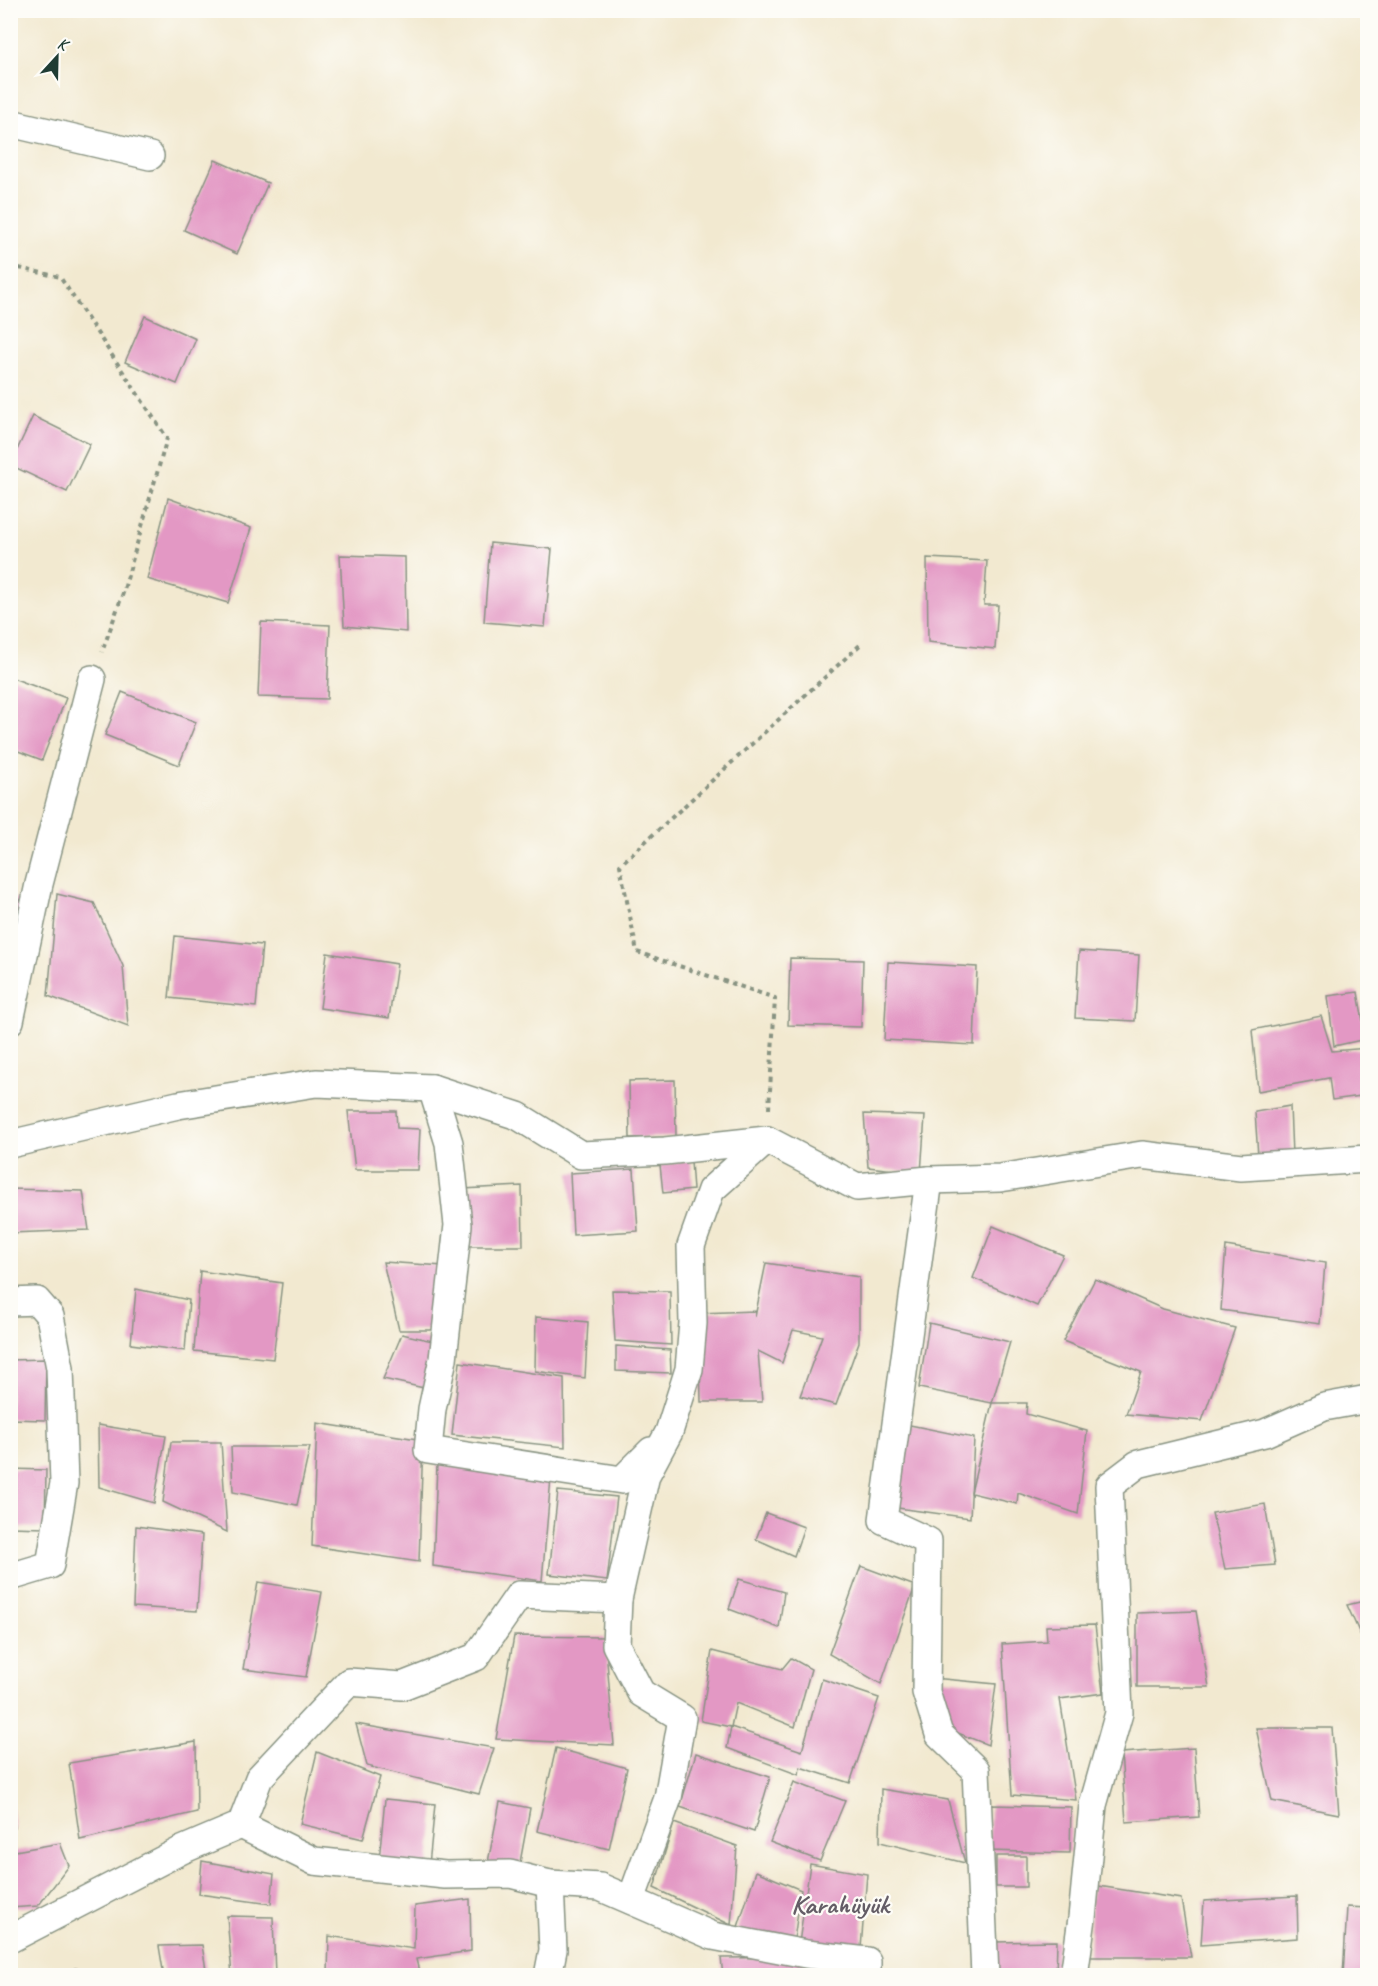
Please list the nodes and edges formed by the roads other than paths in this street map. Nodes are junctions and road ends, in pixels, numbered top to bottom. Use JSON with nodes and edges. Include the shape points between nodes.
{"nodes":[{"id":1,"x":10,"y":123,"type":"edge"},
{"id":2,"x":150,"y":156,"type":"dead end"},
{"id":3,"x":92,"y":679,"type":"road end"},
{"id":4,"x":10,"y":1021,"type":"edge"},
{"id":5,"x":432,"y":1088,"type":"junction"},
{"id":6,"x":767,"y":1140,"type":"junction"},
{"id":7,"x":10,"y":1144,"type":"edge"},
{"id":8,"x":1368,"y":1159,"type":"edge"},
{"id":9,"x":929,"y":1180,"type":"junction"},
{"id":10,"x":10,"y":1302,"type":"edge"},
{"id":11,"x":1368,"y":1399,"type":"edge"},
{"id":12,"x":669,"y":1432,"type":"junction"},
{"id":13,"x":10,"y":1577,"type":"edge"},
{"id":14,"x":618,"y":1599,"type":"junction"},
{"id":15,"x":241,"y":1826,"type":"junction"},
{"id":16,"x":550,"y":1884,"type":"junction"},
{"id":17,"x":631,"y":1900,"type":"junction"},
{"id":18,"x":10,"y":1939,"type":"edge"},
{"id":19,"x":548,"y":1976,"type":"edge"},
{"id":20,"x":867,"y":1976,"type":"edge"},
{"id":21,"x":985,"y":1976,"type":"edge"},
{"id":22,"x":1074,"y":1976,"type":"edge"}],
"edges":[{"from":1,"to":2,"type":"street"},
{"from":3,"to":4,"type":"street","via":[[39,884]]},
{"from":5,"to":6,"type":"street","via":[[518,1116],[581,1155]]},
{"from":5,"to":7,"type":"street","via":[[316,1083],[178,1105]]},
{"from":5,"to":12,"type":"street","via":[[449,1143],[458,1225],[428,1450],[622,1480]]},
{"from":6,"to":9,"type":"street","via":[[857,1186]]},
{"from":6,"to":12,"type":"street","via":[[711,1190],[691,1246],[693,1323],[689,1369]]},
{"from":8,"to":9,"type":"street","via":[[1241,1167],[1142,1155],[1000,1178]]},
{"from":9,"to":21,"type":"street","via":[[883,1520],[928,1541],[926,1692],[939,1734],[976,1770]]},
{"from":10,"to":13,"type":"street","via":[[37,1301],[50,1316],[60,1368],[64,1483],[50,1565]]},
{"from":11,"to":22,"type":"street","via":[[1324,1407],[1265,1433],[1138,1464],[1109,1486],[1119,1713],[1093,1806]]},
{"from":12,"to":14,"type":"street","via":[[646,1475]]},
{"from":14,"to":15,"type":"street","via":[[519,1595],[476,1657],[402,1686],[349,1682],[259,1778]]},
{"from":14,"to":17,"type":"street","via":[[616,1645],[641,1693],[682,1718],[668,1798]]},
{"from":15,"to":16,"type":"street","via":[[314,1861],[445,1875],[510,1874]]},
{"from":15,"to":18,"type":"street","via":[[182,1850]]},
{"from":16,"to":17,"type":"street","via":[[600,1887]]},
{"from":16,"to":19,"type":"street","via":[[553,1950]]},
{"from":17,"to":20,"type":"street","via":[[712,1936],[867,1961]]}]}
